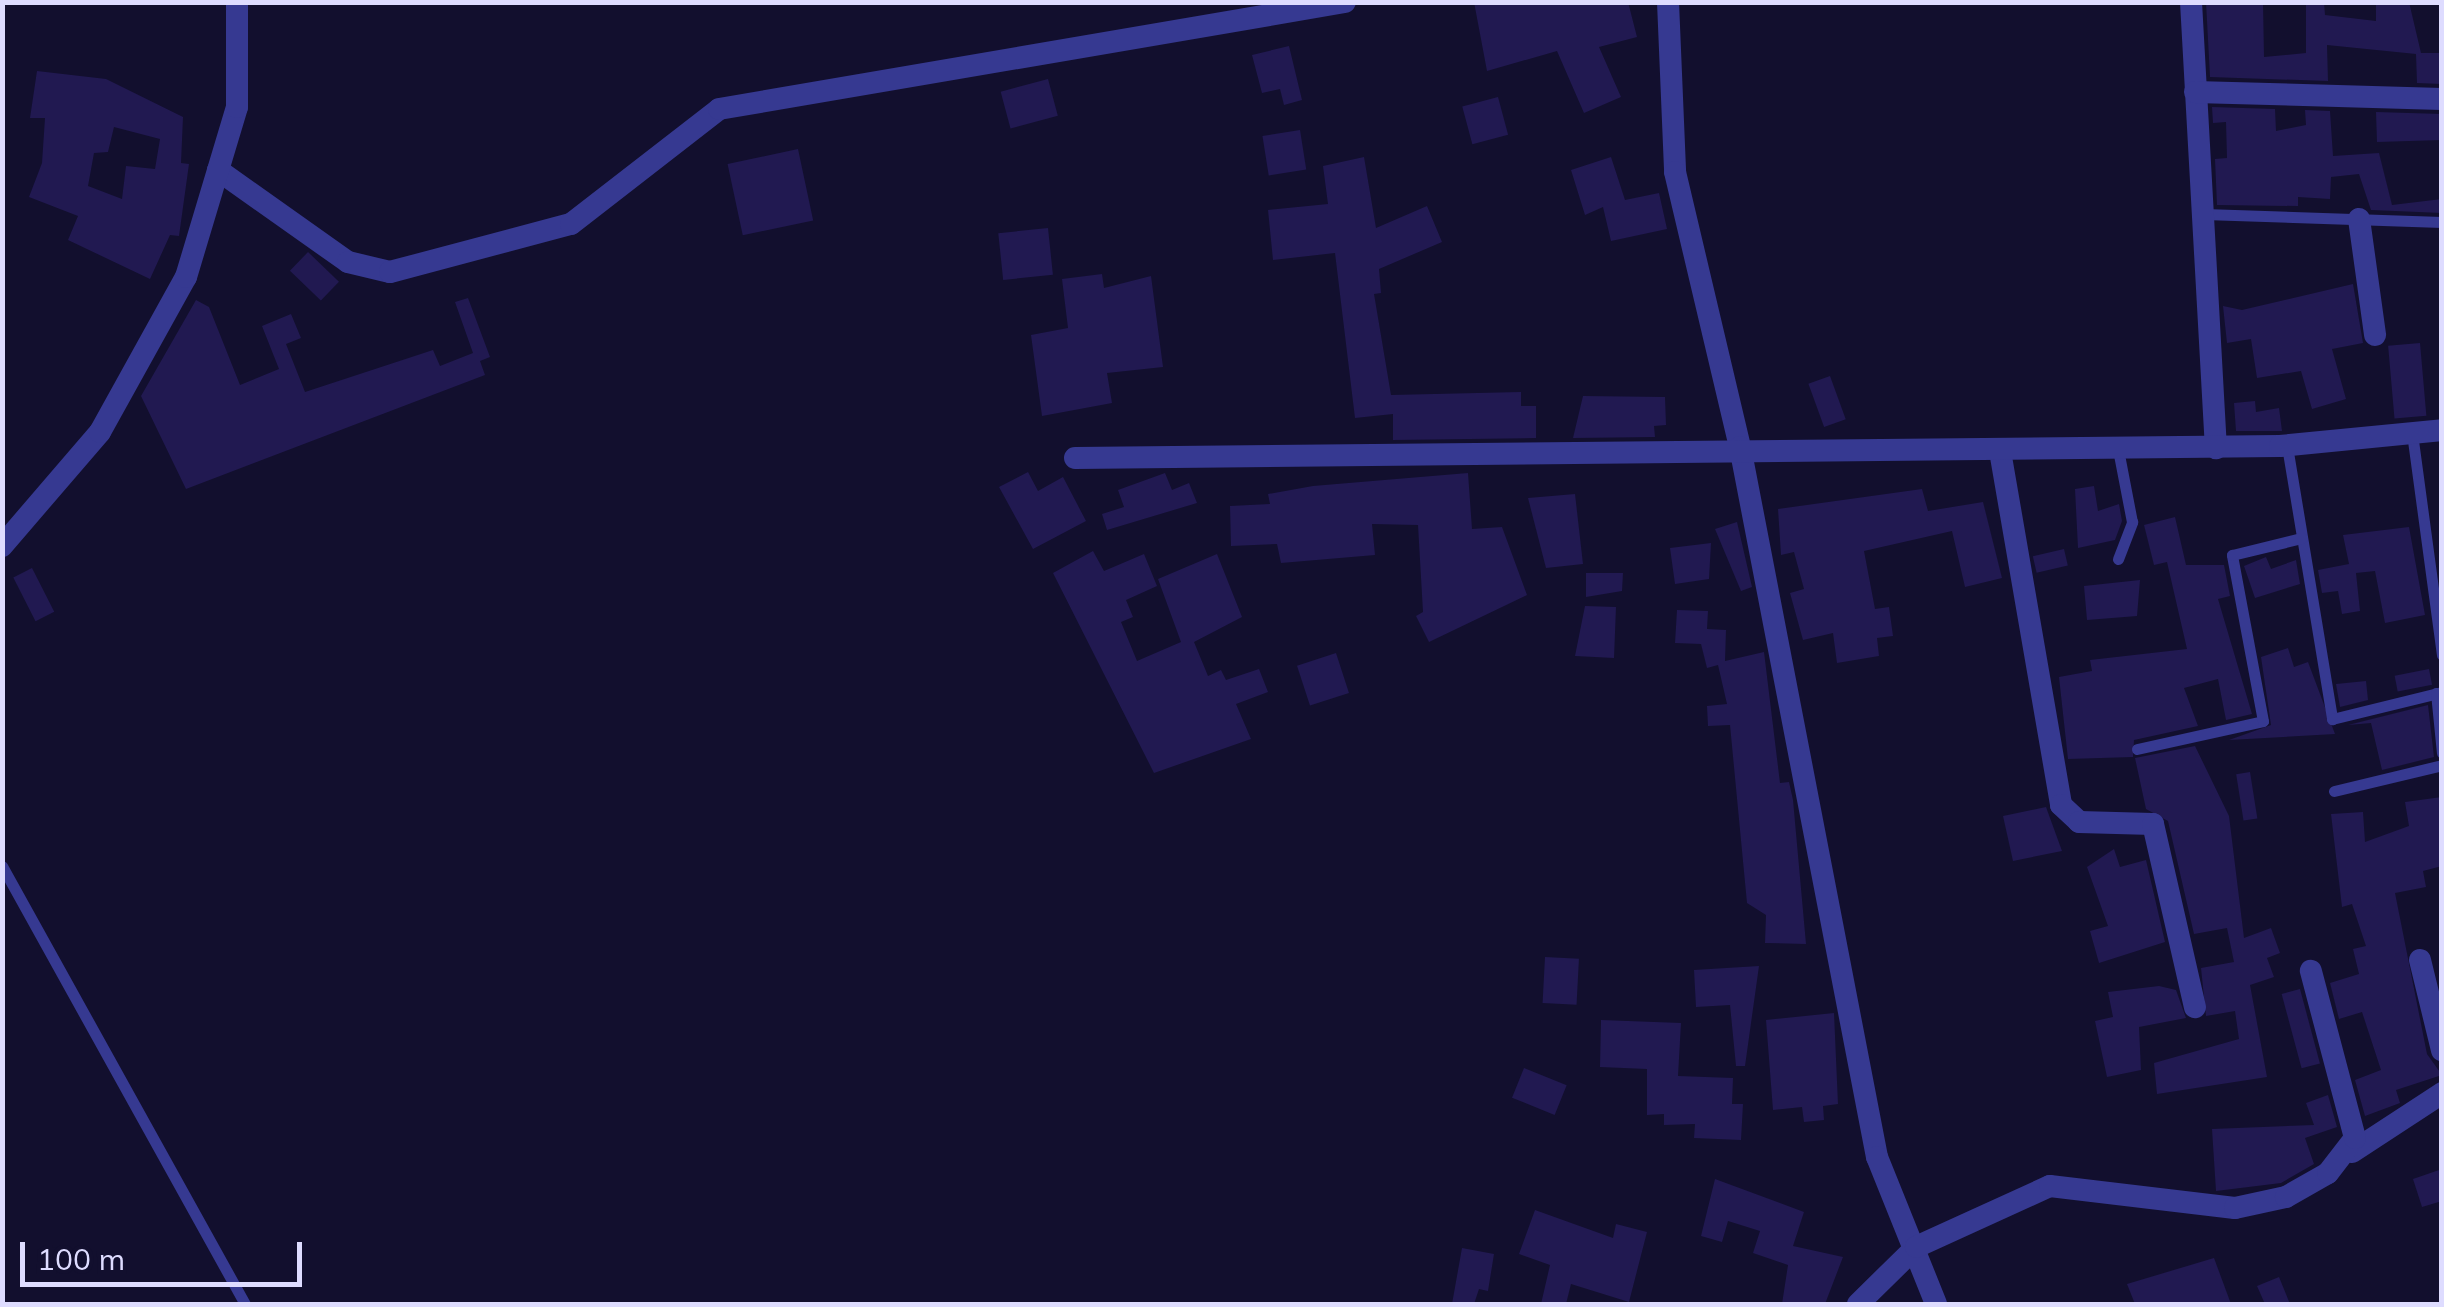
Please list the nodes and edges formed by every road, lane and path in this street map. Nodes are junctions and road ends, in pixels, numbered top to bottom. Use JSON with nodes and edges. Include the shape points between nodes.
{"nodes":[{"id":1,"x":237,"y":2,"type":"edge"},
{"id":2,"x":1345,"y":2,"type":"edge"},
{"id":3,"x":1668,"y":2,"type":"edge"},
{"id":4,"x":2191,"y":2,"type":"edge"},
{"id":5,"x":2195,"y":92,"type":"junction"},
{"id":6,"x":2442,"y":98,"type":"edge"},
{"id":7,"x":218,"y":170,"type":"junction"},
{"id":8,"x":2204,"y":214,"type":"junction"},
{"id":9,"x":2360,"y":219,"type":"junction"},
{"id":10,"x":2442,"y":222,"type":"edge"},
{"id":11,"x":2375,"y":335,"type":"dead end"},
{"id":12,"x":2442,"y":430,"type":"edge"},
{"id":13,"x":2412,"y":434,"type":"junction"},
{"id":14,"x":2287,"y":446,"type":"junction"},
{"id":15,"x":1740,"y":447,"type":"junction"},
{"id":16,"x":2216,"y":448,"type":"junction"},
{"id":17,"x":2118,"y":449,"type":"junction"},
{"id":18,"x":2000,"y":451,"type":"junction"},
{"id":19,"x":1074,"y":458,"type":"dead end"},
{"id":20,"x":2302,"y":538,"type":"junction"},
{"id":21,"x":2,"y":546,"type":"edge"},
{"id":22,"x":2118,"y":559,"type":"dead end"},
{"id":23,"x":2442,"y":655,"type":"edge"},
{"id":24,"x":2439,"y":692,"type":"edge"},
{"id":25,"x":2137,"y":748,"type":"dead end"},
{"id":26,"x":2442,"y":753,"type":"edge"},
{"id":27,"x":2442,"y":764,"type":"edge"},
{"id":28,"x":2334,"y":791,"type":"dead end"},
{"id":29,"x":2,"y":866,"type":"edge"},
{"id":30,"x":2420,"y":960,"type":"dead end"},
{"id":31,"x":2310,"y":970,"type":"dead end"},
{"id":32,"x":2194,"y":1007,"type":"dead end"},
{"id":33,"x":2442,"y":1050,"type":"edge"},
{"id":34,"x":2442,"y":1092,"type":"edge"},
{"id":35,"x":2352,"y":1152,"type":"junction"},
{"id":36,"x":1916,"y":1247,"type":"junction"},
{"id":37,"x":245,"y":1304,"type":"edge"},
{"id":38,"x":1858,"y":1304,"type":"edge"},
{"id":39,"x":1936,"y":1304,"type":"edge"}],
"edges":[{"from":1,"to":7,"type":"street","via":[[237,107]]},
{"from":2,"to":7,"type":"street","via":[[719,109],[571,224],[390,272],[348,262]]},
{"from":3,"to":15,"type":"street","via":[[1675,172]]},
{"from":4,"to":5,"type":"street"},
{"from":5,"to":6,"type":"street"},
{"from":5,"to":8,"type":"street"},
{"from":7,"to":21,"type":"street","via":[[186,277],[100,432]]},
{"from":8,"to":9,"type":"lane"},
{"from":8,"to":16,"type":"street"},
{"from":9,"to":10,"type":"lane"},
{"from":9,"to":11,"type":"street"},
{"from":12,"to":13,"type":"street"},
{"from":13,"to":14,"type":"street"},
{"from":13,"to":23,"type":"lane"},
{"from":14,"to":16,"type":"street"},
{"from":14,"to":20,"type":"lane"},
{"from":15,"to":18,"type":"street"},
{"from":15,"to":19,"type":"street"},
{"from":15,"to":36,"type":"street","via":[[1877,1157]]},
{"from":16,"to":17,"type":"street"},
{"from":17,"to":18,"type":"street"},
{"from":17,"to":22,"type":"lane","via":[[2132,522]]},
{"from":18,"to":32,"type":"street","via":[[2061,804],[2079,822],[2153,824]]},
{"from":20,"to":24,"type":"lane","via":[[2332,719]]},
{"from":20,"to":25,"type":"lane","via":[[2232,555],[2263,721]]},
{"from":24,"to":26,"type":"lane"},
{"from":27,"to":28,"type":"lane"},
{"from":29,"to":37,"type":"lane"},
{"from":30,"to":33,"type":"street"},
{"from":31,"to":35,"type":"street"},
{"from":34,"to":35,"type":"street"},
{"from":35,"to":36,"type":"street","via":[[2286,1197],[2235,1208],[2050,1186]]},
{"from":36,"to":38,"type":"street"},
{"from":36,"to":39,"type":"street"}]}
